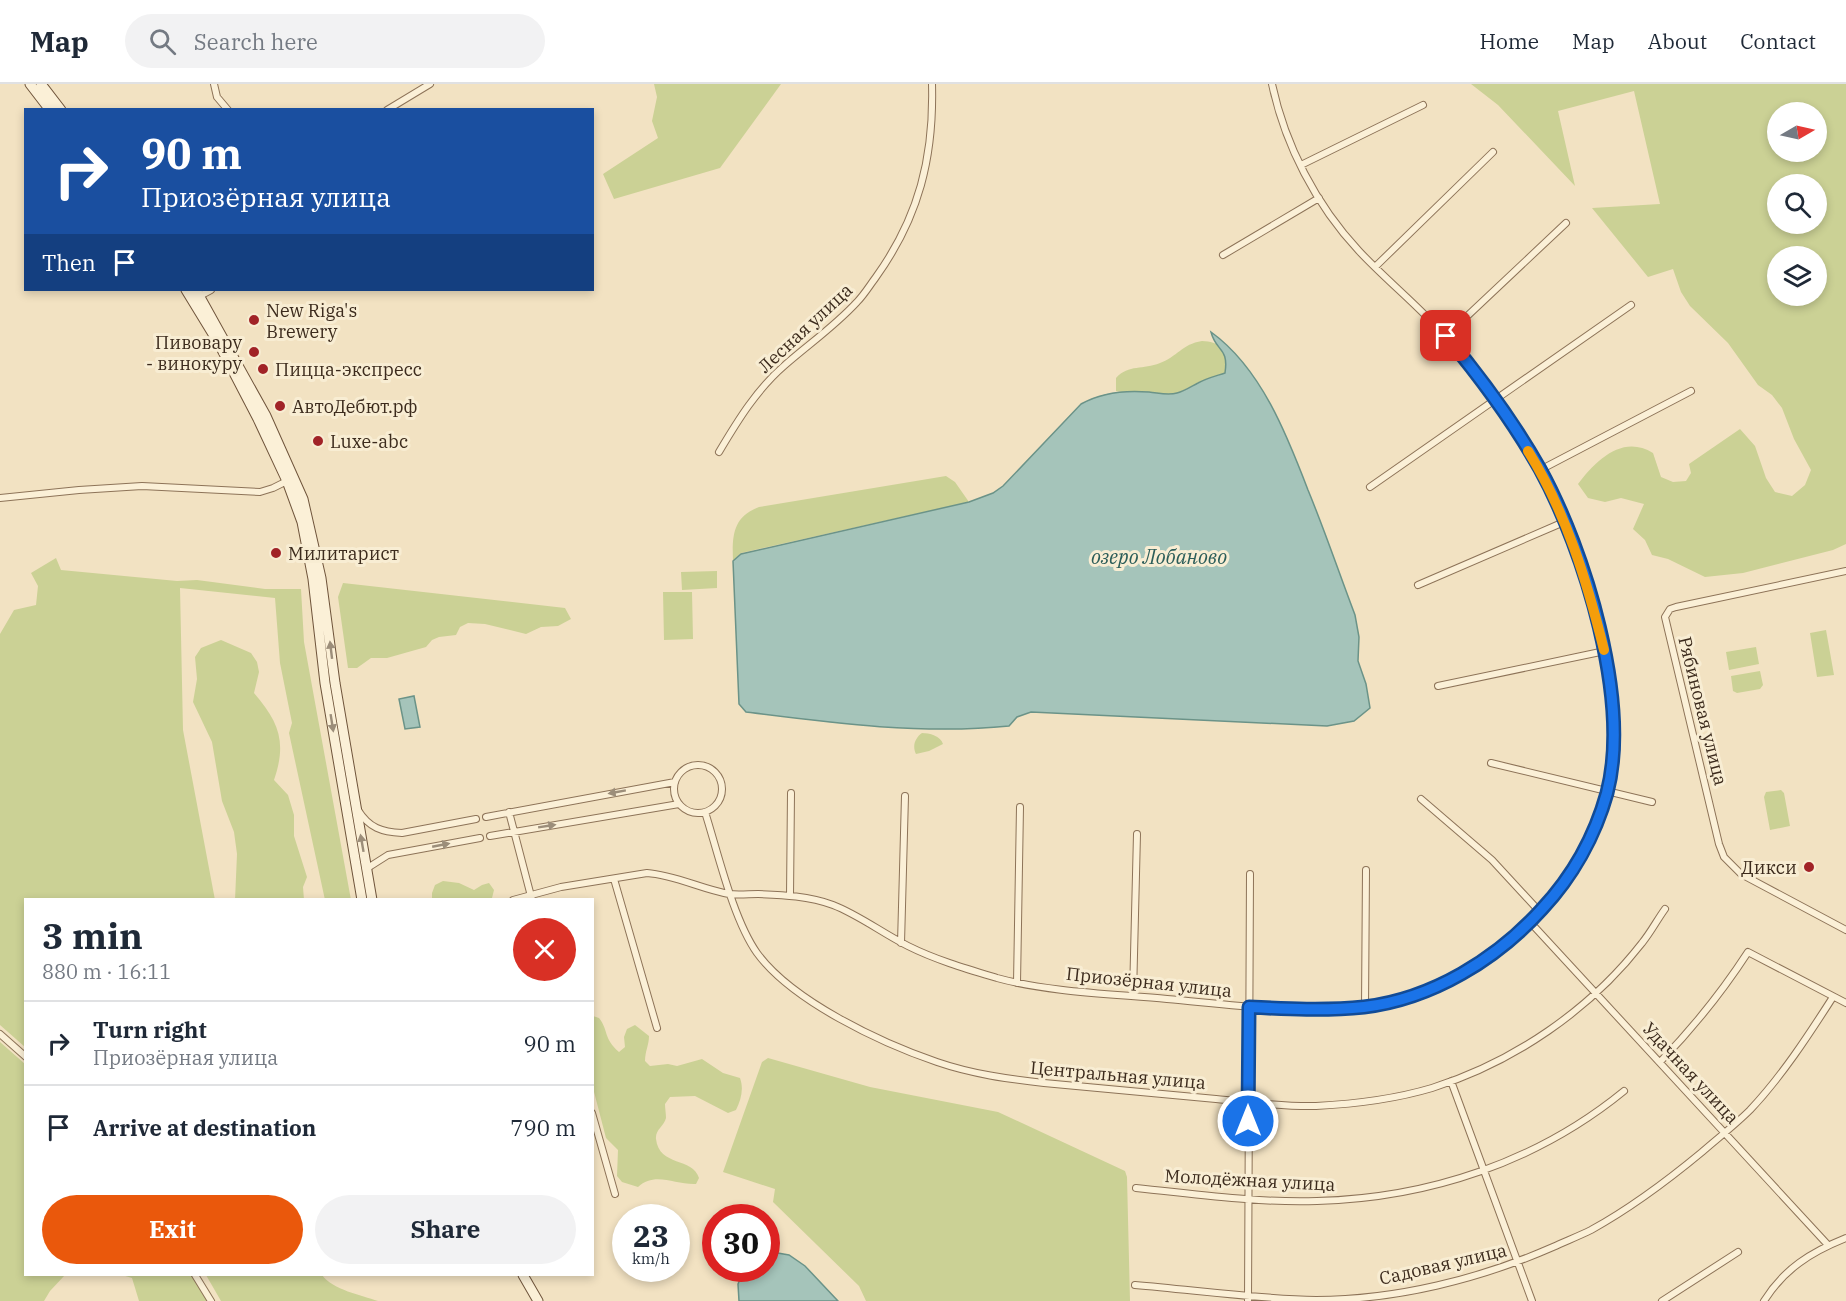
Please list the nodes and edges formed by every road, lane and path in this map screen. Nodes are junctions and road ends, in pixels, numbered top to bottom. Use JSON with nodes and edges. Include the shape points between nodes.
{"nodes":[{"id":1,"x":30,"y":84,"type":"edge"},
{"id":2,"x":41,"y":84,"type":"edge"},
{"id":3,"x":214,"y":84,"type":"edge"},
{"id":4,"x":430,"y":84,"type":"edge"},
{"id":5,"x":933,"y":84,"type":"edge"},
{"id":6,"x":1272,"y":84,"type":"edge"},
{"id":7,"x":1423,"y":105,"type":"dead end"},
{"id":8,"x":49,"y":108,"type":"edge"},
{"id":9,"x":59,"y":108,"type":"edge"},
{"id":10,"x":226,"y":108,"type":"edge"},
{"id":11,"x":390,"y":108,"type":"edge"},
{"id":12,"x":1493,"y":152,"type":"dead end"},
{"id":13,"x":1301,"y":165,"type":"junction"},
{"id":14,"x":1319,"y":198,"type":"junction"},
{"id":15,"x":1566,"y":223,"type":"dead end"},
{"id":16,"x":1223,"y":255,"type":"dead end"},
{"id":17,"x":1375,"y":267,"type":"junction"},
{"id":18,"x":196,"y":295,"type":"edge"},
{"id":19,"x":1631,"y":305,"type":"dead end"},
{"id":20,"x":1446,"y":336,"type":"junction"},
{"id":21,"x":1691,"y":392,"type":"dead end"},
{"id":22,"x":1496,"y":399,"type":"junction"},
{"id":23,"x":719,"y":452,"type":"dead end"},
{"id":24,"x":1540,"y":470,"type":"junction"},
{"id":25,"x":291,"y":479,"type":"junction"},
{"id":26,"x":1370,"y":486,"type":"dead end"},
{"id":27,"x":0,"y":498,"type":"edge"},
{"id":28,"x":1564,"y":522,"type":"junction"},
{"id":29,"x":1846,"y":571,"type":"edge"},
{"id":30,"x":1418,"y":585,"type":"dead end"},
{"id":31,"x":1605,"y":651,"type":"junction"},
{"id":32,"x":1438,"y":686,"type":"dead end"},
{"id":33,"x":1491,"y":763,"type":"dead end"},
{"id":34,"x":675,"y":782,"type":"junction"},
{"id":35,"x":1607,"y":792,"type":"junction"},
{"id":36,"x":791,"y":793,"type":"dead end"},
{"id":37,"x":905,"y":796,"type":"dead end"},
{"id":38,"x":1421,"y":799,"type":"dead end"},
{"id":39,"x":1652,"y":802,"type":"dead end"},
{"id":40,"x":355,"y":804,"type":"junction"},
{"id":41,"x":679,"y":804,"type":"junction"},
{"id":42,"x":1020,"y":807,"type":"dead end"},
{"id":43,"x":509,"y":812,"type":"junction"},
{"id":44,"x":705,"y":812,"type":"junction"},
{"id":45,"x":486,"y":817,"type":"dead end"},
{"id":46,"x":476,"y":819,"type":"dead end"},
{"id":47,"x":513,"y":832,"type":"junction"},
{"id":48,"x":1137,"y":834,"type":"dead end"},
{"id":49,"x":490,"y":836,"type":"dead end"},
{"id":50,"x":480,"y":838,"type":"dead end"},
{"id":51,"x":1366,"y":870,"type":"dead end"},
{"id":52,"x":362,"y":871,"type":"junction"},
{"id":53,"x":1250,"y":874,"type":"dead end"},
{"id":54,"x":614,"y":879,"type":"junction"},
{"id":55,"x":731,"y":894,"type":"junction"},
{"id":56,"x":790,"y":896,"type":"junction"},
{"id":57,"x":362,"y":898,"type":"edge"},
{"id":58,"x":371,"y":898,"type":"edge"},
{"id":59,"x":531,"y":898,"type":"edge"},
{"id":60,"x":1665,"y":909,"type":"dead end"},
{"id":61,"x":1540,"y":912,"type":"junction"},
{"id":62,"x":1530,"y":922,"type":"junction"},
{"id":63,"x":1846,"y":930,"type":"edge"},
{"id":64,"x":901,"y":942,"type":"junction"},
{"id":65,"x":1017,"y":983,"type":"junction"},
{"id":66,"x":1596,"y":993,"type":"junction"},
{"id":67,"x":1133,"y":995,"type":"junction"},
{"id":68,"x":1833,"y":997,"type":"junction"},
{"id":69,"x":1846,"y":1004,"type":"edge"},
{"id":70,"x":1249,"y":1007,"type":"junction"},
{"id":71,"x":1365,"y":1007,"type":"junction"},
{"id":72,"x":657,"y":1028,"type":"dead end"},
{"id":73,"x":0,"y":1034,"type":"edge"},
{"id":74,"x":24,"y":1055,"type":"edge"},
{"id":75,"x":1660,"y":1062,"type":"junction"},
{"id":76,"x":1450,"y":1081,"type":"junction"},
{"id":77,"x":1624,"y":1091,"type":"dead end"},
{"id":78,"x":1249,"y":1102,"type":"junction"},
{"id":79,"x":594,"y":1120,"type":"edge"},
{"id":80,"x":1725,"y":1133,"type":"junction"},
{"id":81,"x":1485,"y":1171,"type":"junction"},
{"id":82,"x":1136,"y":1188,"type":"dead end"},
{"id":83,"x":615,"y":1194,"type":"dead end"},
{"id":84,"x":1248,"y":1198,"type":"junction"},
{"id":85,"x":1846,"y":1238,"type":"edge"},
{"id":86,"x":1828,"y":1245,"type":"junction"},
{"id":87,"x":1738,"y":1252,"type":"dead end"},
{"id":88,"x":1518,"y":1262,"type":"junction"},
{"id":89,"x":196,"y":1276,"type":"edge"},
{"id":90,"x":524,"y":1276,"type":"edge"},
{"id":91,"x":1135,"y":1285,"type":"dead end"},
{"id":92,"x":1248,"y":1298,"type":"edge"},
{"id":93,"x":211,"y":1301,"type":"edge"},
{"id":94,"x":538,"y":1301,"type":"edge"},
{"id":95,"x":1532,"y":1301,"type":"edge"},
{"id":96,"x":1662,"y":1301,"type":"edge"},
{"id":97,"x":1764,"y":1301,"type":"edge"}],
"edges":[{"from":1,"to":8,"type":"main road"},
{"from":2,"to":9,"type":"main road"},
{"from":3,"to":10,"type":"street","via":[[217,97]]},
{"from":4,"to":11,"type":"street"},
{"from":5,"to":23,"type":"street","name":"Лесная улица","via":[[928,154],[915,209],[894,251],[859,301],[784,365],[759,392]]},
{"from":6,"to":13,"type":"street","name":"Приозёрная улица","via":[[1277,109]]},
{"from":7,"to":13,"type":"street"},
{"from":12,"to":17,"type":"street"},
{"from":13,"to":14,"type":"street","name":"Приозёрная улица"},
{"from":14,"to":16,"type":"street"},
{"from":14,"to":17,"type":"street","name":"Приозёрная улица"},
{"from":15,"to":20,"type":"street"},
{"from":17,"to":20,"type":"street","name":"Приозёрная улица"},
{"from":18,"to":25,"type":"main road","via":[[266,416]]},
{"from":19,"to":22,"type":"street"},
{"from":20,"to":22,"type":"street","name":"Приозёрная улица"},
{"from":21,"to":24,"type":"street"},
{"from":22,"to":24,"type":"street","name":"Приозёрная улица"},
{"from":22,"to":26,"type":"street"},
{"from":24,"to":28,"type":"street","name":"Приозёрная улица"},
{"from":25,"to":27,"type":"street","via":[[260,492],[142,486]]},
{"from":40,"to":25,"type":"main road","one_way":true,"via":[[321,578],[309,520]]},
{"from":25,"to":52,"type":"main road","one_way":true,"via":[[308,548],[325,683]]},
{"from":28,"to":30,"type":"street"},
{"from":28,"to":31,"type":"street","name":"Приозёрная улица","via":[[1591,597]]},
{"from":29,"to":63,"type":"street","name":"Рябиновая улица","via":[[1676,607],[1665,617],[1724,857],[1740,874]]},
{"from":31,"to":32,"type":"street"},
{"from":31,"to":35,"type":"street","name":"Приозёрная улица","via":[[1613,703],[1614,752]]},
{"from":33,"to":35,"type":"street"},
{"from":34,"to":41,"type":"street","via":[[674,794]]},
{"from":34,"to":43,"type":"street","one_way":true},
{"from":34,"to":44,"type":"street","via":[[692,765],[713,770],[722,791],[715,806]]},
{"from":35,"to":39,"type":"street"},
{"from":35,"to":61,"type":"street","name":"Приозёрная улица","via":[[1574,868]]},
{"from":36,"to":56,"type":"street"},
{"from":37,"to":64,"type":"street"},
{"from":38,"to":61,"type":"street","via":[[1492,860]]},
{"from":40,"to":46,"type":"street","via":[[370,826],[393,832]]},
{"from":52,"to":40,"type":"main road","one_way":true},
{"from":41,"to":44,"type":"street","via":[[693,813]]},
{"from":47,"to":41,"type":"street","one_way":true},
{"from":42,"to":65,"type":"street"},
{"from":43,"to":45,"type":"street"},
{"from":43,"to":47,"type":"street"},
{"from":44,"to":55,"type":"street","name":"Центральная улица"},
{"from":47,"to":49,"type":"street"},
{"from":47,"to":59,"type":"street"},
{"from":48,"to":67,"type":"street"},
{"from":52,"to":50,"type":"street","one_way":true,"via":[[388,855]]},
{"from":51,"to":71,"type":"street"},
{"from":52,"to":57,"type":"main road"},
{"from":52,"to":58,"type":"main road"},
{"from":53,"to":70,"type":"street"},
{"from":54,"to":55,"type":"street","name":"Приозёрная улица","via":[[661,874]]},
{"from":54,"to":59,"type":"street","name":"Приозёрная улица","via":[[561,888]]},
{"from":54,"to":72,"type":"street"},
{"from":55,"to":56,"type":"street","name":"Приозёрная улица"},
{"from":55,"to":78,"type":"street","name":"Центральная улица","via":[[756,952],[776,976],[833,1014],[938,1062],[1011,1080]]},
{"from":56,"to":64,"type":"street","name":"Приозёрная улица","via":[[806,897],[847,911]]},
{"from":60,"to":66,"type":"street","name":"Центральная улица","via":[[1643,942]]},
{"from":61,"to":62,"type":"street","name":"Приозёрная улица"},
{"from":62,"to":66,"type":"street","name":"Удачная улица"},
{"from":62,"to":71,"type":"street","name":"Приозёрная улица","via":[[1493,954],[1451,979],[1414,995]]},
{"from":64,"to":65,"type":"street","name":"Приозёрная улица","via":[[949,964]]},
{"from":65,"to":67,"type":"street","name":"Приозёрная улица"},
{"from":66,"to":75,"type":"street","name":"Удачная улица"},
{"from":66,"to":76,"type":"street","name":"Центральная улица","via":[[1514,1052]]},
{"from":67,"to":70,"type":"street","name":"Приозёрная улица"},
{"from":68,"to":69,"type":"street"},
{"from":68,"to":75,"type":"street","via":[[1748,952],[1723,990]]},
{"from":68,"to":80,"type":"street","name":"Садовая улица","via":[[1777,1076]]},
{"from":70,"to":71,"type":"street","name":"Приозёрная улица"},
{"from":70,"to":78,"type":"street"},
{"from":73,"to":74,"type":"street"},
{"from":75,"to":80,"type":"street","name":"Удачная улица"},
{"from":76,"to":78,"type":"street","name":"Центральная улица","via":[[1401,1096],[1362,1102],[1314,1106]]},
{"from":76,"to":81,"type":"street"},
{"from":77,"to":81,"type":"street","name":"Молодёжная улица","via":[[1556,1139]]},
{"from":78,"to":84,"type":"street"},
{"from":79,"to":83,"type":"street"},
{"from":80,"to":86,"type":"street","name":"Удачная улица"},
{"from":80,"to":88,"type":"street","name":"Садовая улица","via":[[1664,1184],[1590,1230]]},
{"from":81,"to":84,"type":"street","name":"Молодёжная улица","via":[[1407,1192],[1354,1199]]},
{"from":81,"to":88,"type":"street"},
{"from":82,"to":84,"type":"street","name":"Молодёжная улица"},
{"from":84,"to":92,"type":"street"},
{"from":85,"to":86,"type":"street"},
{"from":86,"to":97,"type":"street","via":[[1797,1263],[1774,1284]]},
{"from":87,"to":96,"type":"street"},
{"from":88,"to":92,"type":"street","name":"Садовая улица","via":[[1475,1276],[1373,1295],[1316,1300]]},
{"from":88,"to":95,"type":"street"},
{"from":89,"to":93,"type":"street"},
{"from":90,"to":94,"type":"main road"},
{"from":91,"to":92,"type":"street","name":"Садовая улица"}]}
